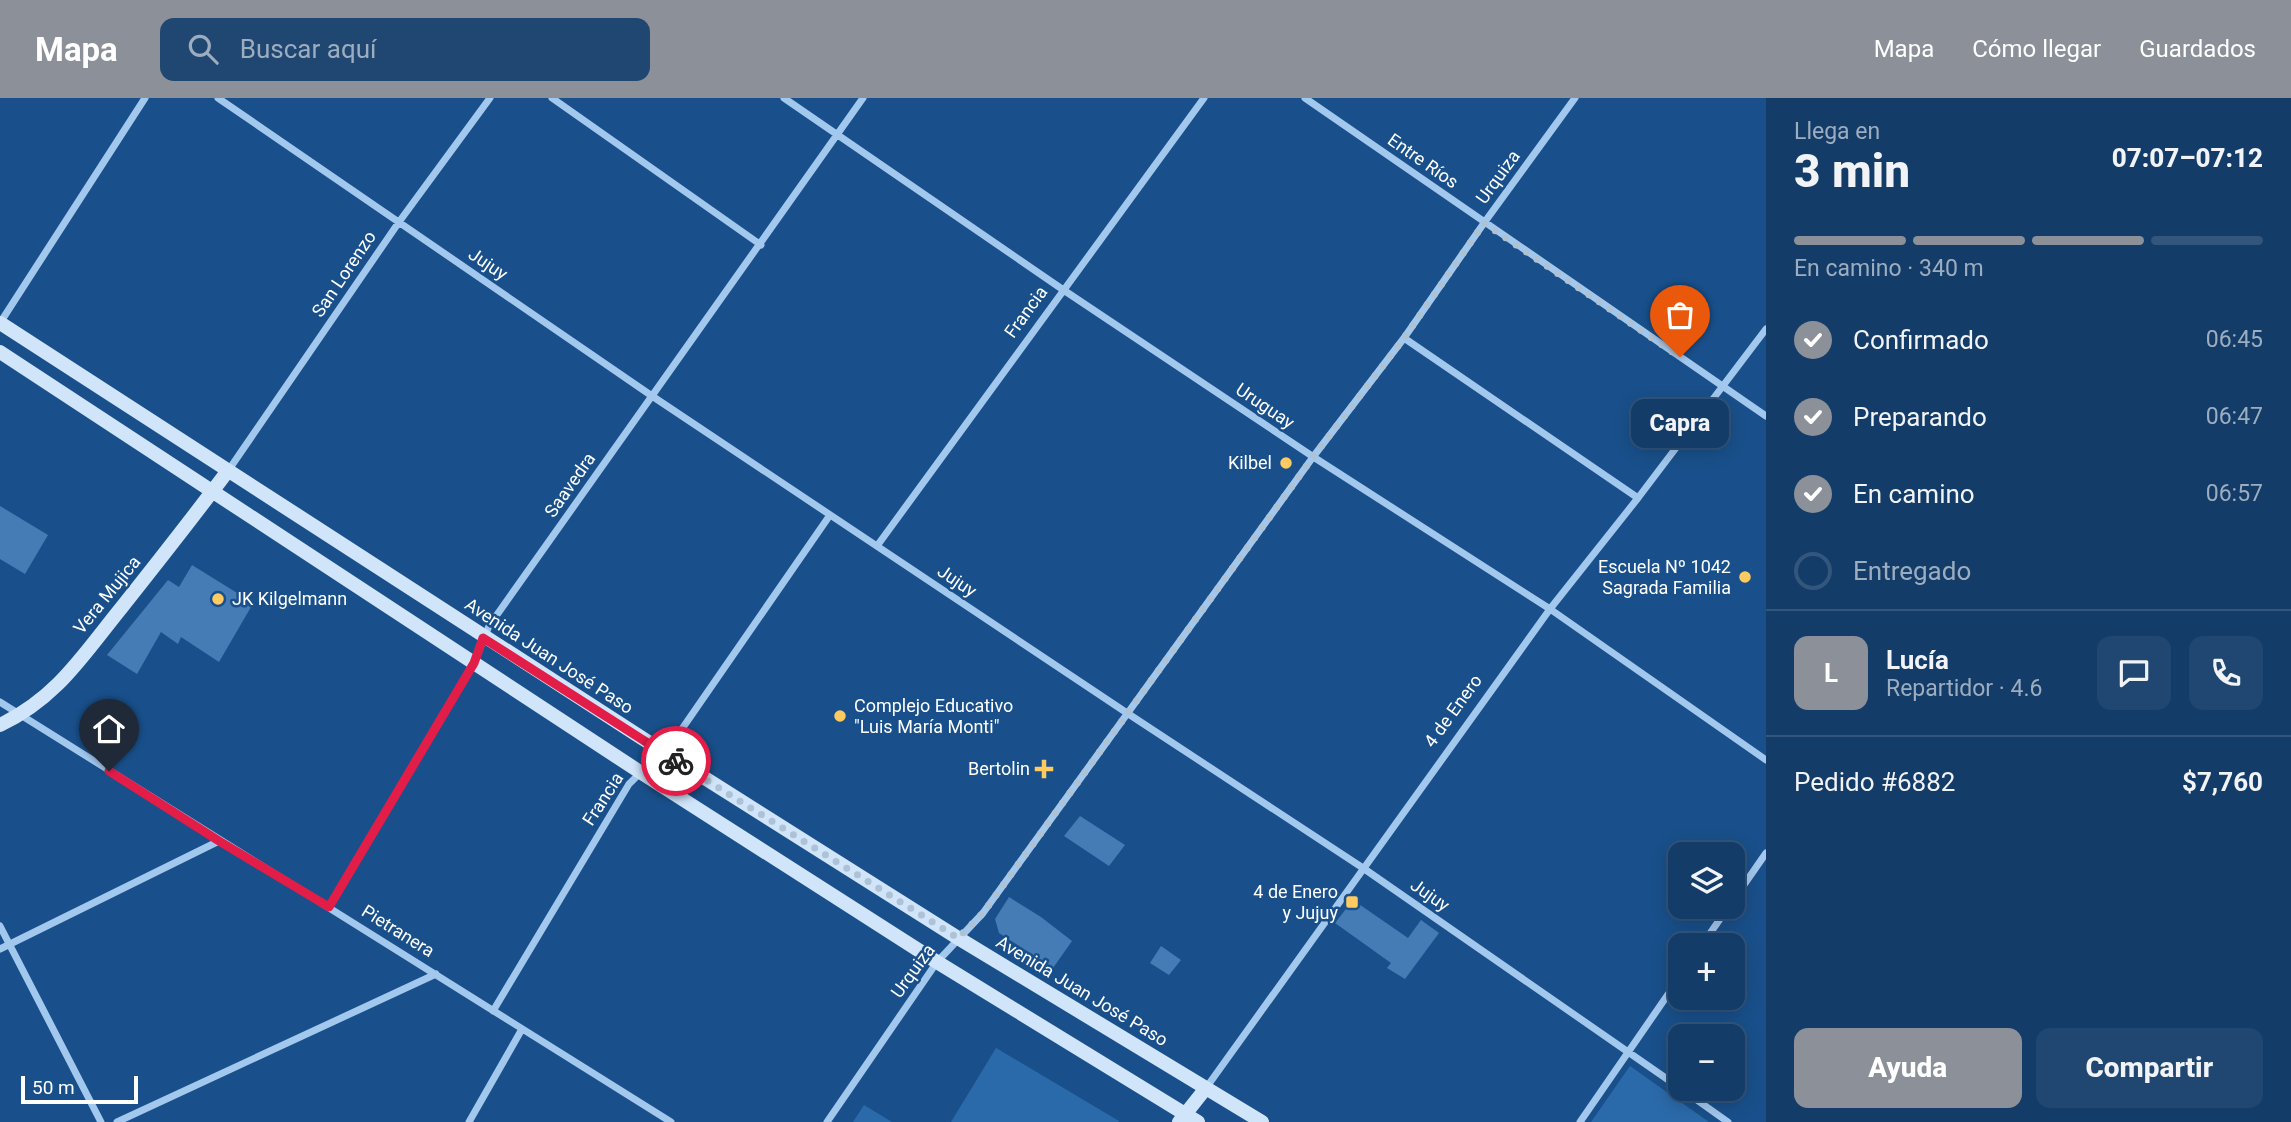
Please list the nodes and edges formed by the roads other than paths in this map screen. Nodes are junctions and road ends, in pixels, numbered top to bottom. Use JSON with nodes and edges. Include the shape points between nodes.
{"nodes":[{"id":1,"x":145,"y":98,"type":"edge"},
{"id":2,"x":218,"y":98,"type":"edge"},
{"id":3,"x":490,"y":98,"type":"edge"},
{"id":4,"x":552,"y":98,"type":"edge"},
{"id":5,"x":784,"y":98,"type":"edge"},
{"id":6,"x":863,"y":98,"type":"edge"},
{"id":7,"x":1204,"y":98,"type":"edge"},
{"id":8,"x":1305,"y":98,"type":"edge"},
{"id":9,"x":1575,"y":98,"type":"edge"},
{"id":10,"x":839,"y":135,"type":"junction"},
{"id":11,"x":399,"y":222,"type":"junction"},
{"id":12,"x":1484,"y":223,"type":"junction"},
{"id":13,"x":761,"y":245,"type":"junction"},
{"id":14,"x":1062,"y":289,"type":"junction"},
{"id":15,"x":0,"y":323,"type":"edge"},
{"id":16,"x":1766,"y":329,"type":"edge"},
{"id":17,"x":1404,"y":338,"type":"junction"},
{"id":18,"x":0,"y":352,"type":"edge"},
{"id":19,"x":1723,"y":387,"type":"junction"},
{"id":20,"x":652,"y":396,"type":"junction"},
{"id":21,"x":1766,"y":416,"type":"edge"},
{"id":22,"x":1313,"y":457,"type":"junction"},
{"id":23,"x":227,"y":472,"type":"junction"},
{"id":24,"x":212,"y":492,"type":"junction"},
{"id":25,"x":1639,"y":498,"type":"junction"},
{"id":26,"x":830,"y":515,"type":"junction"},
{"id":27,"x":877,"y":546,"type":"junction"},
{"id":28,"x":1550,"y":610,"type":"junction"},
{"id":29,"x":483,"y":638,"type":"junction"},
{"id":30,"x":474,"y":663,"type":"junction"},
{"id":31,"x":0,"y":702,"type":"edge"},
{"id":32,"x":1127,"y":713,"type":"junction"},
{"id":33,"x":21,"y":715,"type":"junction"},
{"id":34,"x":0,"y":725,"type":"edge"},
{"id":35,"x":662,"y":751,"type":"junction"},
{"id":36,"x":1766,"y":760,"type":"edge"},
{"id":37,"x":640,"y":772,"type":"junction"},
{"id":38,"x":219,"y":841,"type":"junction"},
{"id":39,"x":1766,"y":853,"type":"edge"},
{"id":40,"x":1363,"y":868,"type":"junction"},
{"id":41,"x":1745,"y":883,"type":"edge"},
{"id":42,"x":329,"y":907,"type":"junction"},
{"id":43,"x":0,"y":926,"type":"edge"},
{"id":44,"x":958,"y":938,"type":"junction"},
{"id":45,"x":9,"y":945,"type":"junction"},
{"id":46,"x":0,"y":949,"type":"edge"},
{"id":47,"x":937,"y":962,"type":"junction"},
{"id":48,"x":436,"y":974,"type":"junction"},
{"id":49,"x":1668,"y":994,"type":"edge"},
{"id":50,"x":493,"y":1011,"type":"junction"},
{"id":51,"x":522,"y":1029,"type":"junction"},
{"id":52,"x":1628,"y":1052,"type":"junction"},
{"id":53,"x":1668,"y":1080,"type":"edge"},
{"id":54,"x":1206,"y":1088,"type":"junction"},
{"id":55,"x":1698,"y":1101,"type":"edge"},
{"id":56,"x":1182,"y":1118,"type":"edge"},
{"id":57,"x":101,"y":1122,"type":"edge"},
{"id":58,"x":117,"y":1122,"type":"edge"},
{"id":59,"x":469,"y":1122,"type":"edge"},
{"id":60,"x":671,"y":1122,"type":"edge"},
{"id":61,"x":827,"y":1122,"type":"edge"},
{"id":62,"x":1198,"y":1122,"type":"edge"},
{"id":63,"x":1262,"y":1122,"type":"edge"},
{"id":64,"x":1580,"y":1122,"type":"edge"},
{"id":65,"x":1728,"y":1122,"type":"edge"}],
"edges":[{"from":1,"to":15,"type":"street"},
{"from":2,"to":11,"type":"street","name":"Jujuy"},
{"from":3,"to":11,"type":"street","name":"San Lorenzo"},
{"from":4,"to":13,"type":"street"},
{"from":5,"to":10,"type":"street","name":"Uruguay"},
{"from":6,"to":10,"type":"street","name":"Saavedra"},
{"from":7,"to":14,"type":"street","name":"Francia"},
{"from":8,"to":12,"type":"street","name":"Entre Ríos"},
{"from":9,"to":12,"type":"street","name":"Urquiza"},
{"from":10,"to":13,"type":"street","name":"Saavedra"},
{"from":10,"to":14,"type":"street","name":"Uruguay"},
{"from":11,"to":20,"type":"street","name":"Jujuy"},
{"from":11,"to":23,"type":"street","name":"San Lorenzo"},
{"from":12,"to":17,"type":"street","name":"Urquiza"},
{"from":12,"to":19,"type":"street","name":"Entre Ríos"},
{"from":13,"to":20,"type":"street","name":"Saavedra"},
{"from":14,"to":22,"type":"street","name":"Uruguay"},
{"from":14,"to":27,"type":"street","name":"Francia"},
{"from":15,"to":23,"type":"main road","name":"Avenida Juan José Paso"},
{"from":16,"to":19,"type":"street","name":"4 de Enero"},
{"from":17,"to":22,"type":"street","name":"Urquiza"},
{"from":17,"to":25,"type":"street"},
{"from":18,"to":24,"type":"main road"},
{"from":19,"to":21,"type":"street","name":"Entre Ríos"},
{"from":19,"to":25,"type":"street","name":"4 de Enero"},
{"from":20,"to":26,"type":"street","name":"Jujuy"},
{"from":20,"to":29,"type":"street","name":"Saavedra"},
{"from":22,"to":28,"type":"street","name":"Uruguay"},
{"from":22,"to":32,"type":"street","name":"Urquiza"},
{"from":23,"to":24,"type":"main road","name":"Vera Mujica"},
{"from":23,"to":29,"type":"main road","name":"Avenida Juan José Paso"},
{"from":24,"to":30,"type":"main road"},
{"from":24,"to":33,"type":"main road","name":"Vera Mujica","via":[[59,685]]},
{"from":25,"to":28,"type":"street","name":"4 de Enero"},
{"from":26,"to":27,"type":"street","name":"Jujuy"},
{"from":26,"to":35,"type":"street","name":"Francia","via":[[675,739]]},
{"from":27,"to":32,"type":"street","name":"Jujuy"},
{"from":28,"to":36,"type":"street","name":"Uruguay"},
{"from":28,"to":40,"type":"street","name":"4 de Enero"},
{"from":29,"to":30,"type":"street","name":"Saavedra"},
{"from":29,"to":35,"type":"main road","name":"Avenida Juan José Paso"},
{"from":30,"to":37,"type":"main road"},
{"from":30,"to":42,"type":"street","name":"Saavedra"},
{"from":31,"to":33,"type":"street","name":"Pietranera"},
{"from":32,"to":40,"type":"street","name":"Jujuy"},
{"from":32,"to":44,"type":"street","name":"Urquiza","via":[[983,913]]},
{"from":33,"to":34,"type":"main road","name":"Vera Mujica"},
{"from":33,"to":38,"type":"street","name":"Pietranera"},
{"from":35,"to":37,"type":"street","name":"Francia"},
{"from":35,"to":44,"type":"main road","name":"Avenida Juan José Paso"},
{"from":37,"to":47,"type":"main road"},
{"from":37,"to":50,"type":"street","name":"Francia"},
{"from":38,"to":42,"type":"street","name":"Pietranera"},
{"from":38,"to":45,"type":"street"},
{"from":39,"to":41,"type":"street"},
{"from":40,"to":52,"type":"street","name":"Jujuy"},
{"from":40,"to":54,"type":"street","name":"4 de Enero"},
{"from":42,"to":48,"type":"street","name":"Pietranera"},
{"from":43,"to":45,"type":"street"},
{"from":44,"to":47,"type":"street","name":"Urquiza"},
{"from":44,"to":54,"type":"main road","name":"Avenida Juan José Paso"},
{"from":45,"to":46,"type":"street"},
{"from":45,"to":57,"type":"street"},
{"from":47,"to":56,"type":"main road"},
{"from":47,"to":61,"type":"street","name":"Urquiza"},
{"from":48,"to":50,"type":"street","name":"Pietranera"},
{"from":48,"to":58,"type":"street"},
{"from":49,"to":52,"type":"street"},
{"from":50,"to":51,"type":"street","name":"Pietranera"},
{"from":51,"to":59,"type":"street"},
{"from":51,"to":60,"type":"street","name":"Pietranera"},
{"from":52,"to":53,"type":"street","name":"Jujuy"},
{"from":52,"to":64,"type":"street"},
{"from":54,"to":56,"type":"main road","name":"4 de Enero"},
{"from":54,"to":63,"type":"main road","name":"Avenida Juan José Paso"},
{"from":55,"to":65,"type":"street","name":"Jujuy"},
{"from":56,"to":62,"type":"main road"}]}
